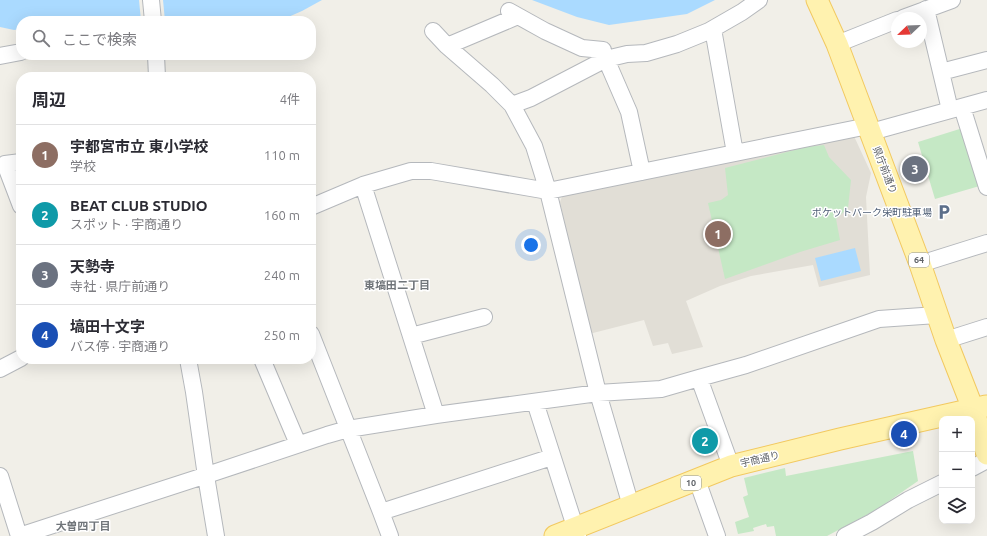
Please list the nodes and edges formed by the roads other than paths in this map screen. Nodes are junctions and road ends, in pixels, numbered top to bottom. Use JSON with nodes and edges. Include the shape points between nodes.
{"nodes":[{"id":1,"x":151,"y":0,"type":"edge"},
{"id":2,"x":759,"y":0,"type":"edge"},
{"id":3,"x":817,"y":0,"type":"edge"},
{"id":4,"x":952,"y":0,"type":"edge"},
{"id":5,"x":926,"y":9,"type":"junction"},
{"id":6,"x":918,"y":12,"type":"edge"},
{"id":7,"x":153,"y":16,"type":"edge"},
{"id":8,"x":891,"y":22,"type":"edge"},
{"id":9,"x":713,"y":29,"type":"junction"},
{"id":10,"x":433,"y":31,"type":"dead end"},
{"id":11,"x":837,"y":44,"type":"junction"},
{"id":12,"x":447,"y":46,"type":"junction"},
{"id":13,"x":16,"y":53,"type":"edge"},
{"id":14,"x":605,"y":54,"type":"junction"},
{"id":15,"x":0,"y":56,"type":"edge"},
{"id":16,"x":154,"y":60,"type":"edge"},
{"id":17,"x":987,"y":60,"type":"edge"},
{"id":18,"x":156,"y":72,"type":"edge"},
{"id":19,"x":941,"y":72,"type":"junction"},
{"id":20,"x":987,"y":100,"type":"edge"},
{"id":21,"x":512,"y":105,"type":"junction"},
{"id":22,"x":956,"y":108,"type":"junction"},
{"id":23,"x":870,"y":129,"type":"junction"},
{"id":24,"x":736,"y":153,"type":"junction"},
{"id":25,"x":9,"y":159,"type":"edge"},
{"id":26,"x":642,"y":172,"type":"junction"},
{"id":27,"x":363,"y":185,"type":"junction"},
{"id":28,"x":16,"y":186,"type":"edge"},
{"id":29,"x":987,"y":187,"type":"edge"},
{"id":30,"x":548,"y":191,"type":"junction"},
{"id":31,"x":316,"y":205,"type":"edge"},
{"id":32,"x":987,"y":243,"type":"edge"},
{"id":33,"x":920,"y":264,"type":"junction"},
{"id":34,"x":938,"y":314,"type":"junction"},
{"id":35,"x":484,"y":317,"type":"dead end"},
{"id":36,"x":987,"y":327,"type":"edge"},
{"id":37,"x":411,"y":336,"type":"junction"},
{"id":38,"x":946,"y":340,"type":"junction"},
{"id":39,"x":316,"y":347,"type":"edge"},
{"id":40,"x":16,"y":361,"type":"edge"},
{"id":41,"x":189,"y":364,"type":"edge"},
{"id":42,"x":264,"y":364,"type":"edge"},
{"id":43,"x":0,"y":369,"type":"edge"},
{"id":44,"x":699,"y":378,"type":"junction"},
{"id":45,"x":598,"y":393,"type":"junction"},
{"id":46,"x":535,"y":402,"type":"junction"},
{"id":47,"x":980,"y":408,"type":"edge"},
{"id":48,"x":436,"y":415,"type":"junction"},
{"id":49,"x":348,"y":429,"type":"junction"},
{"id":50,"x":298,"y":444,"type":"junction"},
{"id":51,"x":987,"y":454,"type":"edge"},
{"id":52,"x":552,"y":457,"type":"junction"},
{"id":53,"x":987,"y":460,"type":"edge"},
{"id":54,"x":731,"y":466,"type":"junction"},
{"id":55,"x":975,"y":466,"type":"edge"},
{"id":56,"x":0,"y":476,"type":"edge"},
{"id":57,"x":206,"y":476,"type":"junction"},
{"id":58,"x":697,"y":480,"type":"junction"},
{"id":59,"x":939,"y":484,"type":"edge"},
{"id":60,"x":631,"y":506,"type":"junction"},
{"id":61,"x":382,"y":512,"type":"junction"},
{"id":62,"x":576,"y":532,"type":"edge"},
{"id":63,"x":19,"y":536,"type":"edge"},
{"id":64,"x":216,"y":536,"type":"edge"},
{"id":65,"x":390,"y":536,"type":"edge"},
{"id":66,"x":555,"y":536,"type":"edge"},
{"id":67,"x":717,"y":536,"type":"edge"},
{"id":68,"x":845,"y":536,"type":"edge"}],
"edges":[{"from":1,"to":7,"type":"street"},
{"from":2,"to":9,"type":"street"},
{"from":3,"to":11,"type":"main road","name":"県庁前通り","number":"64"},
{"from":4,"to":5,"type":"street"},
{"from":5,"to":6,"type":"street"},
{"from":5,"to":19,"type":"street"},
{"from":8,"to":11,"type":"street"},
{"from":9,"to":14,"type":"street","via":[[652,51]]},
{"from":9,"to":24,"type":"street"},
{"from":10,"to":12,"type":"street"},
{"from":11,"to":23,"type":"main road","name":"県庁前通り","number":"64"},
{"from":12,"to":14,"type":"street","via":[[513,13],[544,31],[582,48]]},
{"from":12,"to":21,"type":"street"},
{"from":13,"to":15,"type":"street"},
{"from":14,"to":21,"type":"street","via":[[531,98]]},
{"from":14,"to":26,"type":"street","via":[[629,112]]},
{"from":16,"to":18,"type":"street"},
{"from":17,"to":19,"type":"street"},
{"from":19,"to":22,"type":"street"},
{"from":20,"to":22,"type":"street"},
{"from":21,"to":30,"type":"street","via":[[534,146]]},
{"from":22,"to":23,"type":"street"},
{"from":22,"to":29,"type":"street"},
{"from":23,"to":24,"type":"street"},
{"from":23,"to":33,"type":"main road","name":"県庁前通り","number":"64"},
{"from":24,"to":26,"type":"street"},
{"from":25,"to":28,"type":"street"},
{"from":26,"to":30,"type":"street"},
{"from":27,"to":30,"type":"street","via":[[411,171],[431,171]]},
{"from":27,"to":31,"type":"street"},
{"from":27,"to":37,"type":"street"},
{"from":30,"to":45,"type":"street"},
{"from":32,"to":33,"type":"street"},
{"from":33,"to":34,"type":"main road","name":"県庁前通り","number":"64"},
{"from":34,"to":38,"type":"main road","name":"県庁前通り","number":"64"},
{"from":34,"to":44,"type":"street","via":[[879,319],[746,365]]},
{"from":35,"to":37,"type":"street"},
{"from":36,"to":38,"type":"street"},
{"from":37,"to":48,"type":"street"},
{"from":38,"to":47,"type":"main road","name":"県庁前通り","number":"64"},
{"from":39,"to":49,"type":"street"},
{"from":40,"to":43,"type":"street"},
{"from":41,"to":57,"type":"street"},
{"from":42,"to":50,"type":"street"},
{"from":44,"to":45,"type":"street","via":[[661,389]]},
{"from":44,"to":54,"type":"street"},
{"from":45,"to":46,"type":"street"},
{"from":45,"to":60,"type":"street"},
{"from":46,"to":48,"type":"street"},
{"from":46,"to":52,"type":"street"},
{"from":47,"to":51,"type":"main road","name":"県庁前通り","number":"64"},
{"from":47,"to":54,"type":"main road","name":"宇商通り","number":"10"},
{"from":48,"to":49,"type":"street"},
{"from":49,"to":50,"type":"street"},
{"from":49,"to":61,"type":"street"},
{"from":50,"to":57,"type":"street"},
{"from":52,"to":61,"type":"street"},
{"from":52,"to":62,"type":"street"},
{"from":53,"to":55,"type":"street"},
{"from":54,"to":58,"type":"main road","name":"宇商通り","number":"10"},
{"from":56,"to":63,"type":"street"},
{"from":57,"to":63,"type":"street"},
{"from":57,"to":64,"type":"street"},
{"from":58,"to":60,"type":"main road","name":"宇商通り","number":"10"},
{"from":58,"to":67,"type":"street"},
{"from":59,"to":68,"type":"street"},
{"from":60,"to":62,"type":"main road","name":"宇商通り","number":"10"},
{"from":61,"to":65,"type":"street"},
{"from":62,"to":66,"type":"main road","name":"宇商通り","number":"10"}]}
